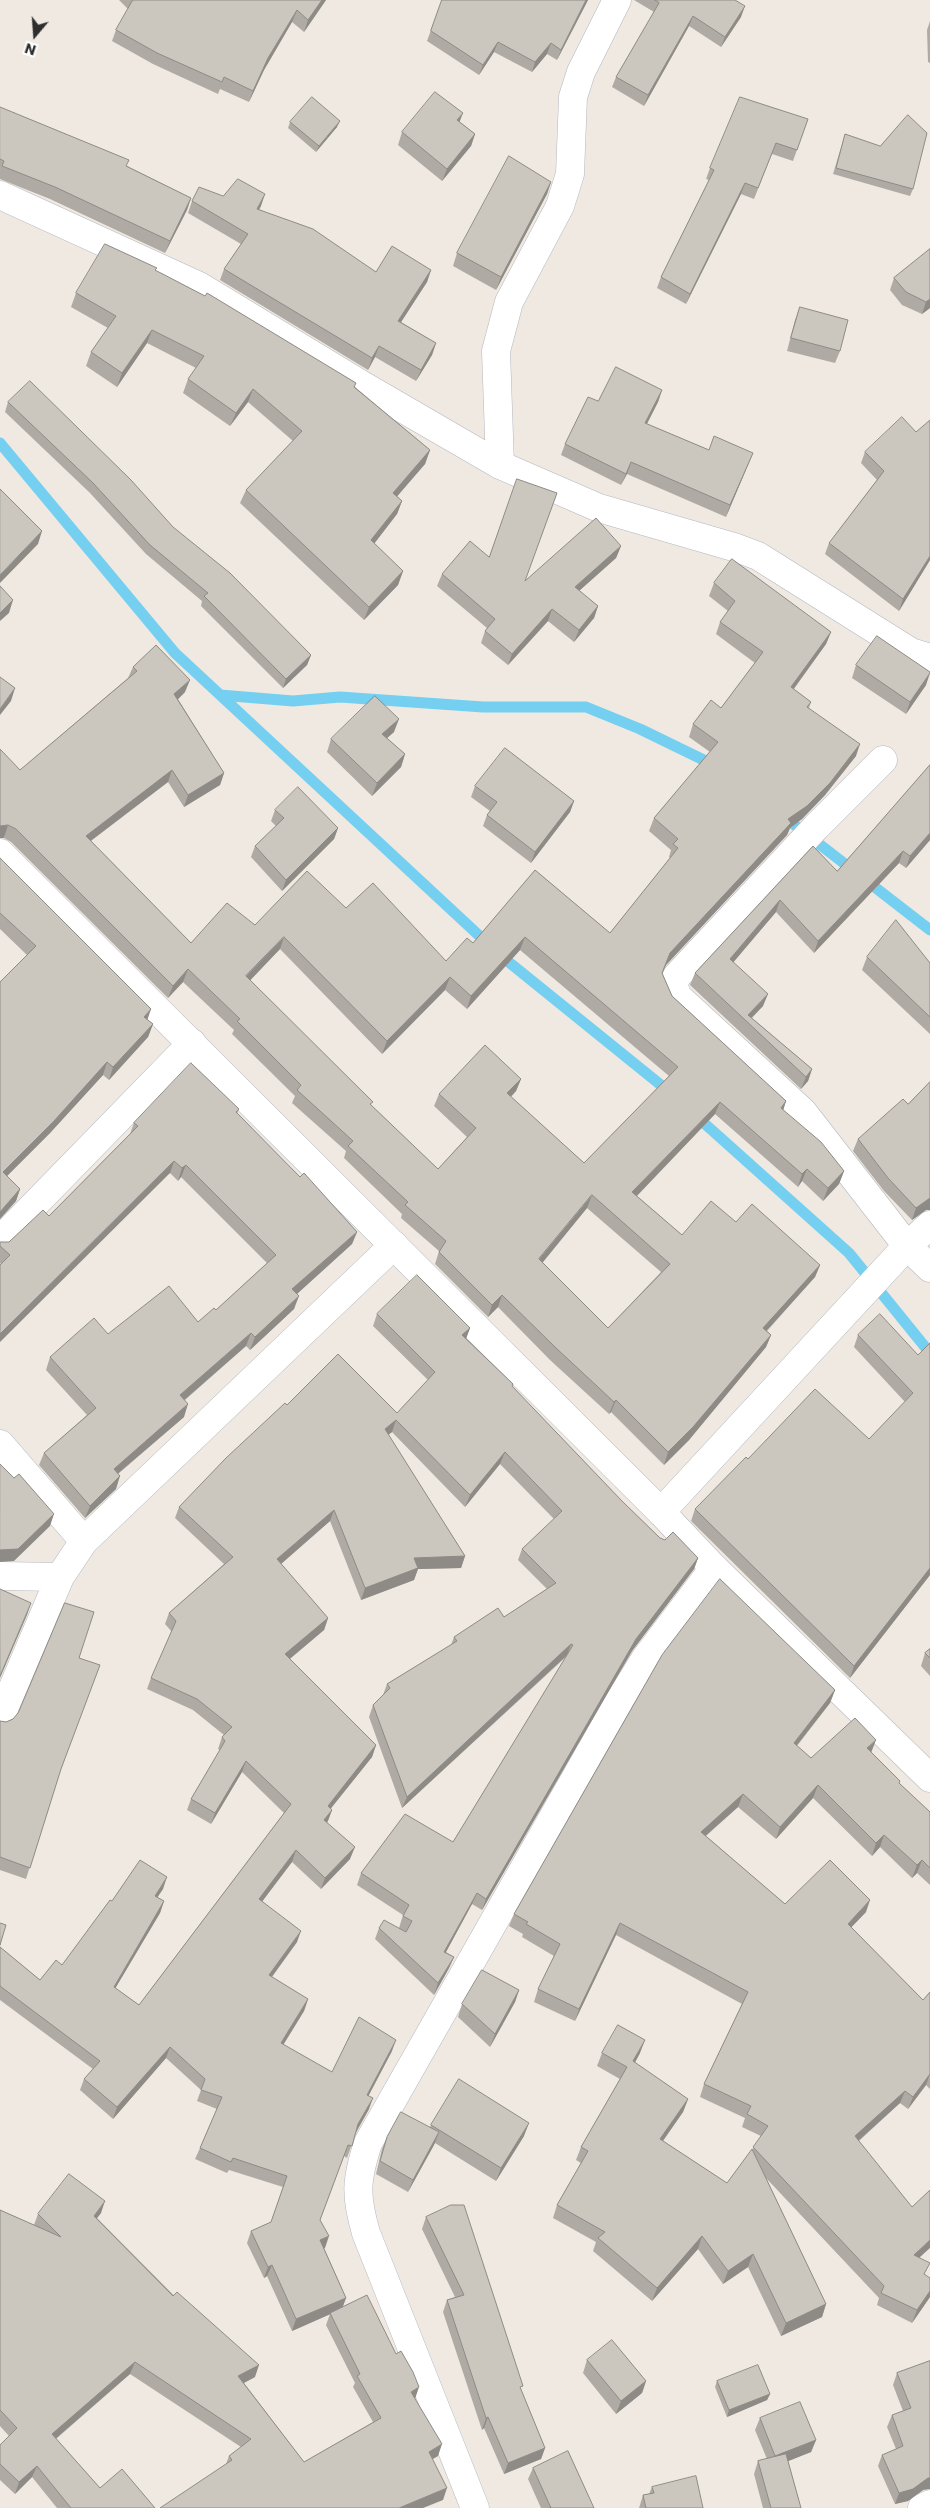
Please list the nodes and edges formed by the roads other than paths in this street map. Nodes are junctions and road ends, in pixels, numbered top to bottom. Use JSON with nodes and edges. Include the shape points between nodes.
{"nodes":[{"id":1,"x":617,"y":0,"type":"edge"},
{"id":2,"x":0,"y":195,"type":"edge"},
{"id":3,"x":500,"y":464,"type":"junction"},
{"id":4,"x":930,"y":658,"type":"edge"},
{"id":5,"x":883,"y":760,"type":"dead end"},
{"id":6,"x":0,"y":853,"type":"edge"},
{"id":7,"x":192,"y":1043,"type":"junction"},
{"id":8,"x":930,"y":1225,"type":"edge"},
{"id":9,"x":0,"y":1240,"type":"edge"},
{"id":10,"x":394,"y":1245,"type":"junction"},
{"id":11,"x":899,"y":1255,"type":"junction"},
{"id":12,"x":930,"y":1268,"type":"edge"},
{"id":13,"x":0,"y":1444,"type":"edge"},
{"id":14,"x":661,"y":1512,"type":"junction"},
{"id":15,"x":84,"y":1541,"type":"junction"},
{"id":16,"x":714,"y":1568,"type":"junction"},
{"id":17,"x":0,"y":1576,"type":"edge"},
{"id":18,"x":60,"y":1577,"type":"junction"},
{"id":19,"x":0,"y":1718,"type":"edge"},
{"id":20,"x":930,"y":1778,"type":"edge"},
{"id":21,"x":930,"y":2504,"type":"edge"},
{"id":22,"x":475,"y":2508,"type":"edge"},
{"id":23,"x":922,"y":2508,"type":"edge"}],
"edges":[{"from":1,"to":3,"type":"street","via":[[581,72],[573,97],[570,174],[560,206],[509,302],[496,350]]},
{"from":2,"to":3,"type":"street","via":[[199,286]]},
{"from":3,"to":4,"type":"street","via":[[599,508],[758,556],[911,652]]},
{"from":5,"to":11,"type":"street","via":[[677,976],[673,985],[678,996],[803,1112]]},
{"from":6,"to":7,"type":"street"},
{"from":7,"to":9,"type":"street"},
{"from":7,"to":10,"type":"street"},
{"from":8,"to":11,"type":"street"},
{"from":10,"to":14,"type":"street"},
{"from":10,"to":15,"type":"street"},
{"from":11,"to":12,"type":"street"},
{"from":11,"to":14,"type":"street"},
{"from":13,"to":15,"type":"street"},
{"from":14,"to":16,"type":"street"},
{"from":15,"to":18,"type":"street"},
{"from":16,"to":20,"type":"street"},
{"from":16,"to":22,"type":"street","via":[[645,1659],[621,1698],[368,2143],[358,2175],[358,2204],[366,2232]]},
{"from":17,"to":18,"type":"street"},
{"from":18,"to":19,"type":"street"},
{"from":21,"to":23,"type":"street"}]}
